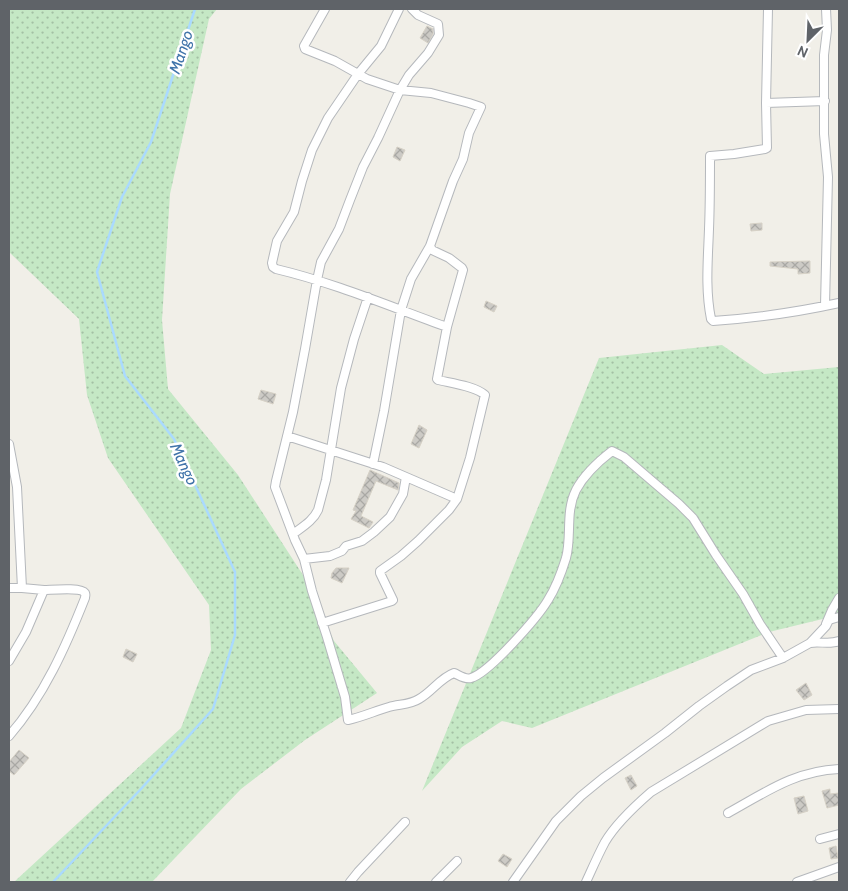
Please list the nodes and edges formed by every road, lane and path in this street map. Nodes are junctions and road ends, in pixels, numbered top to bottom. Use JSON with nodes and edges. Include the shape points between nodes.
{"nodes":[{"id":1,"x":325,"y":9,"type":"edge"},
{"id":2,"x":399,"y":9,"type":"edge"},
{"id":3,"x":412,"y":9,"type":"edge"},
{"id":4,"x":768,"y":9,"type":"edge"},
{"id":5,"x":826,"y":9,"type":"edge"},
{"id":6,"x":358,"y":74,"type":"junction"},
{"id":7,"x":400,"y":90,"type":"junction"},
{"id":8,"x":825,"y":101,"type":"junction"},
{"id":9,"x":766,"y":103,"type":"junction"},
{"id":10,"x":430,"y":246,"type":"junction"},
{"id":11,"x":317,"y":280,"type":"junction"},
{"id":12,"x":368,"y":297,"type":"junction"},
{"id":13,"x":839,"y":303,"type":"edge"},
{"id":14,"x":825,"y":306,"type":"junction"},
{"id":15,"x":401,"y":310,"type":"junction"},
{"id":16,"x":447,"y":327,"type":"junction"},
{"id":17,"x":287,"y":436,"type":"junction"},
{"id":18,"x":9,"y":444,"type":"edge"},
{"id":19,"x":331,"y":451,"type":"junction"},
{"id":20,"x":373,"y":464,"type":"junction"},
{"id":21,"x":406,"y":477,"type":"junction"},
{"id":22,"x":457,"y":498,"type":"junction"},
{"id":23,"x":292,"y":534,"type":"junction"},
{"id":24,"x":304,"y":559,"type":"junction"},
{"id":25,"x":9,"y":588,"type":"edge"},
{"id":26,"x":22,"y":588,"type":"junction"},
{"id":27,"x":44,"y":590,"type":"junction"},
{"id":28,"x":839,"y":598,"type":"edge"},
{"id":29,"x":839,"y":617,"type":"edge"},
{"id":30,"x":322,"y":623,"type":"junction"},
{"id":31,"x":826,"y":626,"type":"junction"},
{"id":32,"x":839,"y":641,"type":"edge"},
{"id":33,"x":810,"y":643,"type":"junction"},
{"id":34,"x":783,"y":658,"type":"junction"},
{"id":35,"x":9,"y":661,"type":"edge"},
{"id":36,"x":839,"y":709,"type":"edge"},
{"id":37,"x":9,"y":736,"type":"edge"},
{"id":38,"x":839,"y":769,"type":"edge"},
{"id":39,"x":728,"y":813,"type":"dead end"},
{"id":40,"x":405,"y":822,"type":"dead end"},
{"id":41,"x":839,"y":834,"type":"edge"},
{"id":42,"x":820,"y":839,"type":"dead end"},
{"id":43,"x":457,"y":861,"type":"dead end"},
{"id":44,"x":839,"y":867,"type":"edge"},
{"id":45,"x":350,"y":882,"type":"edge"},
{"id":46,"x":436,"y":882,"type":"edge"},
{"id":47,"x":513,"y":882,"type":"edge"},
{"id":48,"x":586,"y":882,"type":"edge"},
{"id":49,"x":797,"y":882,"type":"edge"}],
"edges":[{"from":1,"to":6,"type":"street","via":[[304,48]]},
{"from":2,"to":6,"type":"street","via":[[381,46]]},
{"from":3,"to":7,"type":"street","via":[[438,24],[439,34]]},
{"from":4,"to":9,"type":"street"},
{"from":5,"to":8,"type":"street"},
{"from":6,"to":7,"type":"street"},
{"from":6,"to":11,"type":"street","via":[[328,118],[312,150],[294,212],[277,241],[272,263],[276,269]]},
{"from":7,"to":10,"type":"street","via":[[431,93],[481,107]]},
{"from":7,"to":11,"type":"street","via":[[363,167],[339,229],[321,262]]},
{"from":8,"to":9,"type":"street"},
{"from":8,"to":14,"type":"street","via":[[828,177]]},
{"from":9,"to":14,"type":"street","via":[[767,148],[710,156],[708,281],[711,319],[748,319]]},
{"from":10,"to":15,"type":"street","via":[[411,279]]},
{"from":10,"to":16,"type":"street","via":[[463,270]]},
{"from":11,"to":12,"type":"street"},
{"from":11,"to":17,"type":"street"},
{"from":12,"to":15,"type":"street"},
{"from":12,"to":19,"type":"street","via":[[346,367]]},
{"from":13,"to":14,"type":"street"},
{"from":15,"to":16,"type":"street"},
{"from":15,"to":20,"type":"street"},
{"from":16,"to":22,"type":"street","via":[[437,379],[485,395]]},
{"from":17,"to":19,"type":"street"},
{"from":17,"to":23,"type":"street","via":[[275,487]]},
{"from":18,"to":26,"type":"street","via":[[17,487]]},
{"from":19,"to":20,"type":"street"},
{"from":19,"to":23,"type":"street","via":[[316,515]]},
{"from":20,"to":21,"type":"street"},
{"from":21,"to":22,"type":"street"},
{"from":21,"to":24,"type":"street","via":[[403,494],[390,517],[374,532],[330,556]]},
{"from":22,"to":30,"type":"street","via":[[418,541],[380,571],[392,601]]},
{"from":23,"to":24,"type":"street"},
{"from":24,"to":30,"type":"street"},
{"from":25,"to":26,"type":"street"},
{"from":26,"to":27,"type":"street"},
{"from":27,"to":35,"type":"street"},
{"from":27,"to":37,"type":"street","via":[[75,589],[83,592],[86,598],[52,672],[31,708]]},
{"from":28,"to":31,"type":"street"},
{"from":29,"to":31,"type":"street","via":[[829,620]]},
{"from":30,"to":34,"type":"street","via":[[345,698],[348,720],[419,700],[454,673],[466,679],[476,676],[512,644],[549,599],[566,559],[570,508],[576,491],[595,466],[614,452],[624,457],[693,518]]},
{"from":31,"to":33,"type":"street"},
{"from":32,"to":33,"type":"street","via":[[832,644]]},
{"from":33,"to":34,"type":"street"},
{"from":34,"to":47,"type":"street","via":[[751,670],[581,796],[556,821]]},
{"from":36,"to":48,"type":"street","via":[[806,710],[768,721],[651,792],[606,841]]},
{"from":38,"to":39,"type":"street","via":[[799,776]]},
{"from":40,"to":45,"type":"street"},
{"from":41,"to":42,"type":"street"},
{"from":43,"to":46,"type":"street"},
{"from":44,"to":49,"type":"street"}]}
